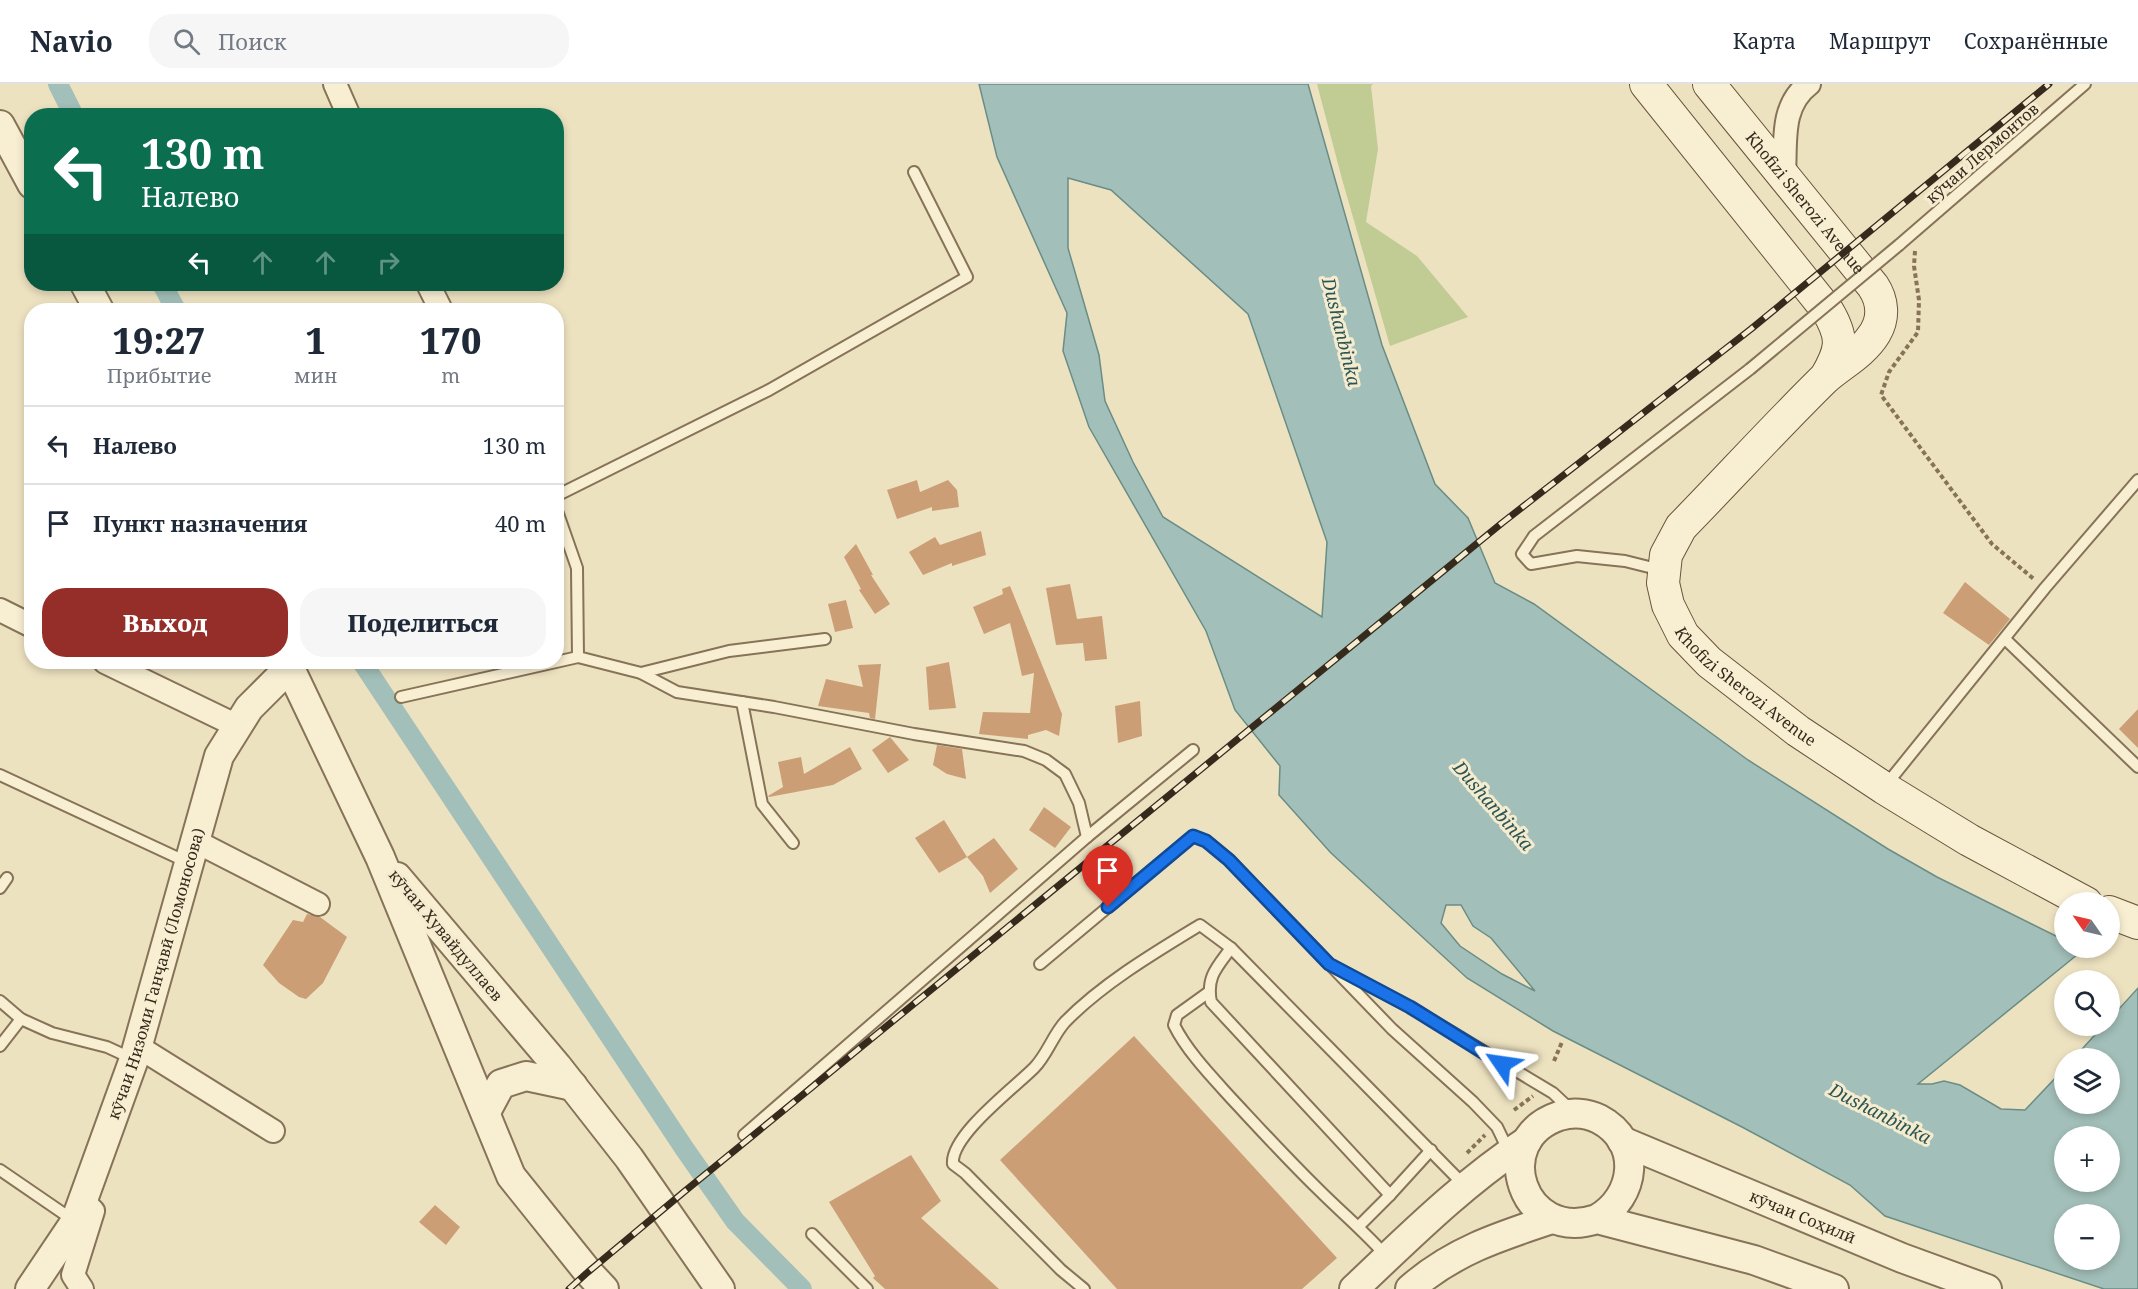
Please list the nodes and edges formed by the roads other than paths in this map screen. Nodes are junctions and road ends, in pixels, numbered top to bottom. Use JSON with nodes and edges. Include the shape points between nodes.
{"nodes":[{"id":1,"x":334,"y":84,"type":"edge"},
{"id":2,"x":1646,"y":84,"type":"edge"},
{"id":3,"x":1709,"y":84,"type":"edge"},
{"id":4,"x":1809,"y":84,"type":"edge"},
{"id":5,"x":2085,"y":84,"type":"edge"},
{"id":6,"x":345,"y":108,"type":"edge"},
{"id":7,"x":0,"y":125,"type":"edge"},
{"id":8,"x":24,"y":169,"type":"edge"},
{"id":9,"x":914,"y":172,"type":"dead end"},
{"id":10,"x":1784,"y":175,"type":"junction"},
{"id":11,"x":1826,"y":378,"type":"junction"},
{"id":12,"x":2138,"y":480,"type":"edge"},
{"id":13,"x":564,"y":492,"type":"edge"},
{"id":14,"x":564,"y":530,"type":"edge"},
{"id":15,"x":1665,"y":570,"type":"junction"},
{"id":16,"x":0,"y":610,"type":"edge"},
{"id":17,"x":24,"y":622,"type":"edge"},
{"id":18,"x":825,"y":639,"type":"dead end"},
{"id":19,"x":2005,"y":639,"type":"junction"},
{"id":20,"x":578,"y":657,"type":"junction"},
{"id":21,"x":564,"y":660,"type":"edge"},
{"id":22,"x":119,"y":669,"type":"edge"},
{"id":23,"x":284,"y":669,"type":"edge"},
{"id":24,"x":290,"y":669,"type":"edge"},
{"id":25,"x":525,"y":669,"type":"edge"},
{"id":26,"x":641,"y":673,"type":"junction"},
{"id":27,"x":401,"y":697,"type":"dead end"},
{"id":28,"x":742,"y":702,"type":"junction"},
{"id":29,"x":238,"y":725,"type":"junction"},
{"id":30,"x":1192,"y":750,"type":"dead end"},
{"id":31,"x":2138,"y":767,"type":"edge"},
{"id":32,"x":0,"y":775,"type":"edge"},
{"id":33,"x":1884,"y":788,"type":"junction"},
{"id":34,"x":1087,"y":837,"type":"junction"},
{"id":35,"x":793,"y":843,"type":"dead end"},
{"id":36,"x":192,"y":852,"type":"junction"},
{"id":37,"x":380,"y":857,"type":"junction"},
{"id":38,"x":7,"y":878,"type":"dead end"},
{"id":39,"x":0,"y":888,"type":"edge"},
{"id":40,"x":2066,"y":892,"type":"edge"},
{"id":41,"x":318,"y":904,"type":"dead end"},
{"id":42,"x":2120,"y":916,"type":"edge"},
{"id":43,"x":2138,"y":923,"type":"edge"},
{"id":44,"x":1231,"y":948,"type":"junction"},
{"id":45,"x":1040,"y":964,"type":"dead end"},
{"id":46,"x":1329,"y":964,"type":"junction"},
{"id":47,"x":1209,"y":992,"type":"junction"},
{"id":48,"x":0,"y":1001,"type":"edge"},
{"id":49,"x":21,"y":1019,"type":"junction"},
{"id":50,"x":0,"y":1046,"type":"edge"},
{"id":51,"x":136,"y":1053,"type":"junction"},
{"id":52,"x":573,"y":1086,"type":"junction"},
{"id":53,"x":486,"y":1112,"type":"junction"},
{"id":54,"x":1575,"y":1114,"type":"junction"},
{"id":55,"x":273,"y":1131,"type":"dead end"},
{"id":56,"x":744,"y":1135,"type":"dead end"},
{"id":57,"x":1622,"y":1141,"type":"junction"},
{"id":58,"x":1518,"y":1147,"type":"junction"},
{"id":59,"x":1431,"y":1150,"type":"junction"},
{"id":60,"x":0,"y":1170,"type":"edge"},
{"id":61,"x":1466,"y":1187,"type":"junction"},
{"id":62,"x":1390,"y":1195,"type":"junction"},
{"id":63,"x":79,"y":1212,"type":"junction"},
{"id":64,"x":1552,"y":1219,"type":"junction"},
{"id":65,"x":1597,"y":1219,"type":"junction"},
{"id":66,"x":1359,"y":1226,"type":"junction"},
{"id":67,"x":812,"y":1234,"type":"dead end"},
{"id":68,"x":1387,"y":1258,"type":"junction"},
{"id":69,"x":595,"y":1283,"type":"edge"},
{"id":70,"x":30,"y":1289,"type":"edge"},
{"id":71,"x":82,"y":1289,"type":"edge"},
{"id":72,"x":720,"y":1289,"type":"edge"},
{"id":73,"x":867,"y":1289,"type":"edge"},
{"id":74,"x":1084,"y":1289,"type":"edge"},
{"id":75,"x":1354,"y":1289,"type":"edge"},
{"id":76,"x":1410,"y":1289,"type":"edge"},
{"id":77,"x":1834,"y":1289,"type":"edge"},
{"id":78,"x":1987,"y":1289,"type":"edge"}],
"edges":[{"from":1,"to":6,"type":"street"},
{"from":2,"to":11,"type":"main road","name":"Khofizi Sherozi Avenue","via":[[1827,309],[1837,328],[1840,348]]},
{"from":3,"to":10,"type":"main road","name":"Khofizi Sherozi Avenue"},
{"from":4,"to":10,"type":"street","via":[[1789,109]]},
{"from":5,"to":15,"type":"lane","name":"кӯчаи Лермонтов","bridge":true,"via":[[1750,369],[1534,536],[1522,554],[1531,564],[1576,556]]},
{"from":7,"to":8,"type":"street"},
{"from":9,"to":13,"type":"lane","via":[[967,277],[769,390]]},
{"from":10,"to":11,"type":"main road","name":"Khofizi Sherozi Avenue","via":[[1880,299],[1879,324],[1870,340]]},
{"from":11,"to":15,"type":"main road","name":"Khofizi Sherozi Avenue","via":[[1681,527],[1666,555]]},
{"from":12,"to":19,"type":"lane"},
{"from":14,"to":20,"type":"lane","via":[[578,568]]},
{"from":15,"to":33,"type":"main road","name":"Khofizi Sherozi Avenue","via":[[1663,583],[1668,605],[1683,635],[1709,662],[1798,731]]},
{"from":16,"to":17,"type":"street"},
{"from":18,"to":26,"type":"lane","via":[[729,651]]},
{"from":19,"to":31,"type":"lane"},
{"from":19,"to":33,"type":"lane"},
{"from":20,"to":21,"type":"lane"},
{"from":20,"to":26,"type":"lane"},
{"from":22,"to":29,"type":"street"},
{"from":23,"to":29,"type":"street","name":"кӯчаи Низоми Ганҷавӣ (Ломоносова)"},
{"from":24,"to":37,"type":"street"},
{"from":25,"to":27,"type":"lane"},
{"from":26,"to":28,"type":"lane","via":[[677,692]]},
{"from":28,"to":34,"type":"lane","via":[[1024,751],[1047,760],[1065,774],[1079,803]]},
{"from":28,"to":35,"type":"lane","via":[[762,804]]},
{"from":29,"to":36,"type":"street","name":"кӯчаи Низоми Ганҷавӣ (Ломоносова)","via":[[219,756]]},
{"from":30,"to":34,"type":"lane"},
{"from":32,"to":36,"type":"lane"},
{"from":33,"to":40,"type":"main road","name":"Khofizi Sherozi Avenue"},
{"from":34,"to":56,"type":"lane"},
{"from":36,"to":41,"type":"street"},
{"from":36,"to":51,"type":"street","name":"кӯчаи Низоми Ганҷавӣ (Ломоносова)"},
{"from":37,"to":52,"type":"street","name":"кӯчаи Хувайдуллаев"},
{"from":37,"to":53,"type":"street","name":"кӯчаи Хувайдуллаев"},
{"from":38,"to":39,"type":"lane"},
{"from":42,"to":43,"type":"main road"},
{"from":44,"to":47,"type":"lane","via":[[1211,976]]},
{"from":44,"to":59,"type":"lane"},
{"from":44,"to":74,"type":"lane","via":[[1200,925],[1119,977],[1064,1023],[1037,1065],[968,1130],[952,1156],[953,1164]]},
{"from":45,"to":46,"type":"lane","via":[[1193,836],[1206,841],[1229,860]]},
{"from":46,"to":54,"type":"lane","via":[[1410,1007],[1553,1093]]},
{"from":46,"to":58,"type":"lane"},
{"from":47,"to":62,"type":"lane","via":[[1211,1002]]},
{"from":47,"to":66,"type":"lane","via":[[1177,1015],[1174,1025],[1180,1037],[1266,1135]]},
{"from":48,"to":49,"type":"lane"},
{"from":49,"to":50,"type":"lane"},
{"from":49,"to":51,"type":"lane","via":[[52,1033]]},
{"from":51,"to":55,"type":"street"},
{"from":51,"to":63,"type":"street","name":"кӯчаи Низоми Ганҷавӣ (Ломоносова)"},
{"from":52,"to":53,"type":"street","via":[[526,1076],[501,1084]]},
{"from":52,"to":72,"type":"street","name":"кӯчаи Хувайдуллаев","via":[[629,1158]]},
{"from":53,"to":69,"type":"street","name":"кӯчаи Хувайдуллаев","via":[[511,1176]]},
{"from":54,"to":57,"type":"street","name":"кӯчаи Соҳилӣ","via":[[1597,1118]]},
{"from":54,"to":58,"type":"street","via":[[1552,1118]]},
{"from":57,"to":65,"type":"street","via":[[1629,1163],[1627,1186],[1615,1205]]},
{"from":57,"to":78,"type":"street","name":"кӯчаи Соҳилӣ","via":[[1902,1258]]},
{"from":58,"to":61,"type":"street"},
{"from":58,"to":64,"type":"street","via":[[1522,1186],[1533,1205]]},
{"from":59,"to":61,"type":"lane"},
{"from":59,"to":62,"type":"lane"},
{"from":60,"to":63,"type":"lane"},
{"from":61,"to":68,"type":"street"},
{"from":62,"to":66,"type":"lane"},
{"from":63,"to":70,"type":"street","name":"кӯчаи Низоми Ганҷавӣ (Ломоносова)"},
{"from":63,"to":71,"type":"street","via":[[93,1211],[74,1275]]},
{"from":64,"to":65,"type":"street","via":[[1574,1224]]},
{"from":64,"to":76,"type":"street","via":[[1471,1248],[1430,1271]]},
{"from":65,"to":77,"type":"street","via":[[1754,1260]]},
{"from":66,"to":68,"type":"lane"},
{"from":67,"to":73,"type":"lane"},
{"from":68,"to":75,"type":"street"}]}
